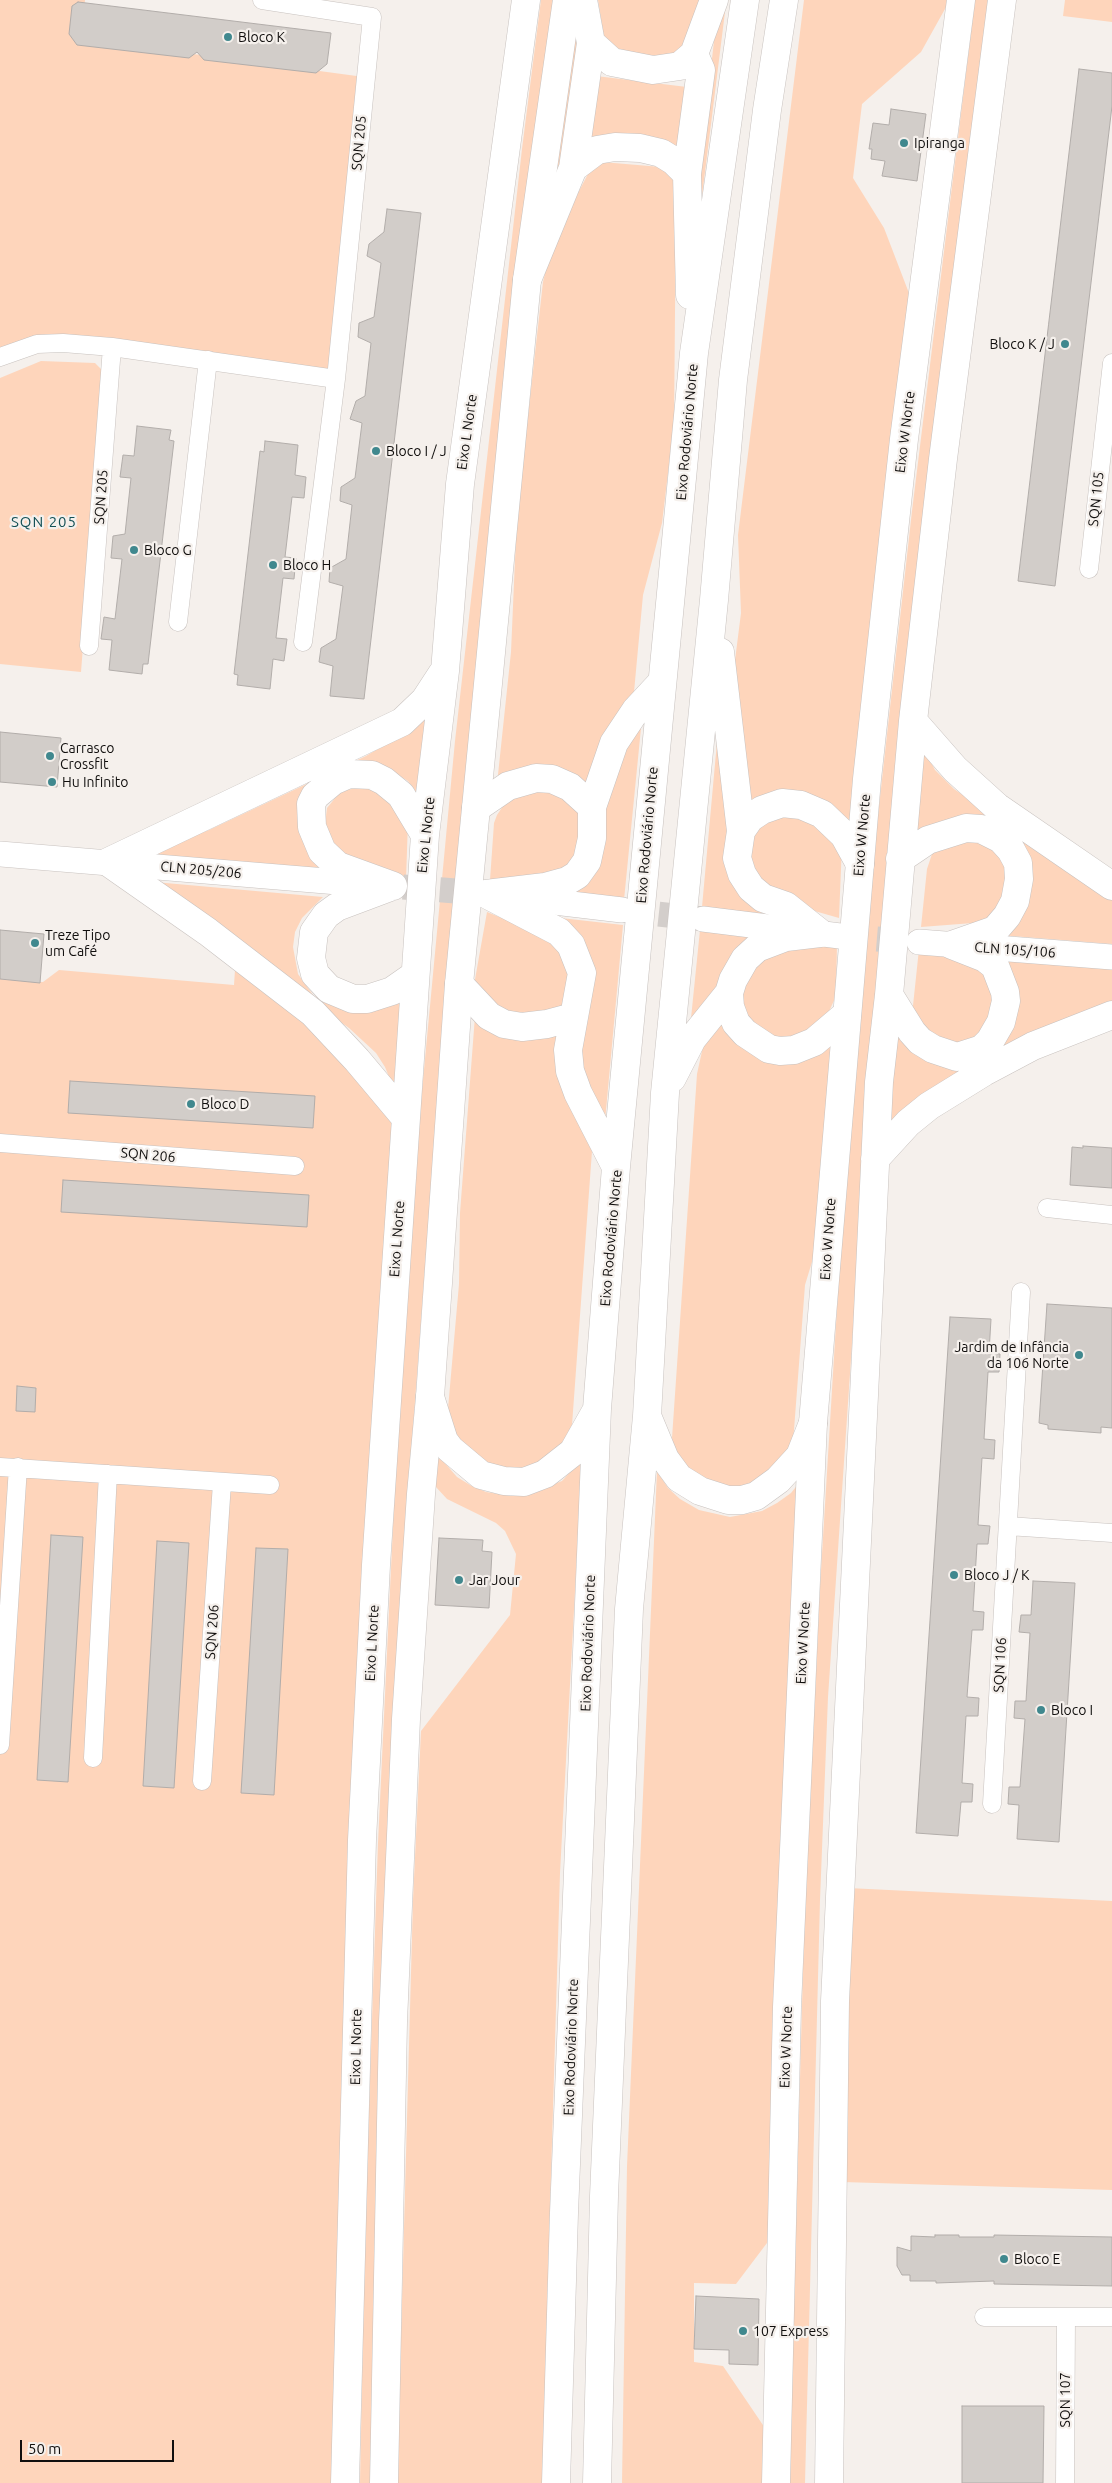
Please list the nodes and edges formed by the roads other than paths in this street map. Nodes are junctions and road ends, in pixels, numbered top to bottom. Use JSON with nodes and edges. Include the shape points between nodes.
{"nodes":[{"id":1,"x":262,"y":0,"type":"edge"},
{"id":2,"x":526,"y":0,"type":"edge"},
{"id":3,"x":567,"y":0,"type":"edge"},
{"id":4,"x":583,"y":0,"type":"edge"},
{"id":5,"x":714,"y":0,"type":"edge"},
{"id":6,"x":745,"y":0,"type":"edge"},
{"id":7,"x":784,"y":0,"type":"edge"},
{"id":8,"x":961,"y":0,"type":"edge"},
{"id":9,"x":1002,"y":0,"type":"edge"},
{"id":10,"x":590,"y":43,"type":"junction"},
{"id":11,"x":694,"y":54,"type":"junction"},
{"id":12,"x":573,"y":168,"type":"junction"},
{"id":13,"x":687,"y":174,"type":"junction"},
{"id":14,"x":527,"y":280,"type":"junction"},
{"id":15,"x":112,"y":347,"type":"junction"},
{"id":16,"x":694,"y":353,"type":"junction"},
{"id":17,"x":0,"y":357,"type":"edge"},
{"id":18,"x":208,"y":360,"type":"junction"},
{"id":19,"x":1112,"y":363,"type":"edge"},
{"id":20,"x":336,"y":379,"type":"junction"},
{"id":21,"x":1088,"y":570,"type":"dead end"},
{"id":22,"x":714,"y":600,"type":"junction"},
{"id":23,"x":178,"y":622,"type":"dead end"},
{"id":24,"x":303,"y":642,"type":"dead end"},
{"id":25,"x":89,"y":646,"type":"dead end"},
{"id":26,"x":445,"y":671,"type":"junction"},
{"id":27,"x":662,"y":682,"type":"junction"},
{"id":28,"x":912,"y":722,"type":"junction"},
{"id":29,"x":592,"y":807,"type":"junction"},
{"id":30,"x":476,"y":808,"type":"junction"},
{"id":31,"x":741,"y":831,"type":"junction"},
{"id":32,"x":425,"y":835,"type":"junction"},
{"id":33,"x":0,"y":854,"type":"edge"},
{"id":34,"x":900,"y":859,"type":"junction"},
{"id":35,"x":108,"y":862,"type":"junction"},
{"id":36,"x":860,"y":864,"type":"junction"},
{"id":37,"x":1112,"y":886,"type":"edge"},
{"id":38,"x":398,"y":887,"type":"junction"},
{"id":39,"x":484,"y":894,"type":"junction"},
{"id":40,"x":622,"y":910,"type":"tunnel mouth"},
{"id":41,"x":703,"y":919,"type":"tunnel mouth"},
{"id":42,"x":830,"y":934,"type":"junction"},
{"id":43,"x":919,"y":942,"type":"tunnel mouth"},
{"id":44,"x":952,"y":945,"type":"junction"},
{"id":45,"x":1112,"y":957,"type":"edge"},
{"id":46,"x":415,"y":975,"type":"junction"},
{"id":47,"x":459,"y":984,"type":"junction"},
{"id":48,"x":729,"y":993,"type":"junction"},
{"id":49,"x":889,"y":995,"type":"junction"},
{"id":50,"x":847,"y":1014,"type":"junction"},
{"id":51,"x":1112,"y":1015,"type":"edge"},
{"id":52,"x":573,"y":1017,"type":"junction"},
{"id":53,"x":665,"y":1093,"type":"junction"},
{"id":54,"x":404,"y":1116,"type":"junction"},
{"id":55,"x":0,"y":1143,"type":"edge"},
{"id":56,"x":875,"y":1159,"type":"junction"},
{"id":57,"x":295,"y":1166,"type":"dead end"},
{"id":58,"x":616,"y":1167,"type":"junction"},
{"id":59,"x":1047,"y":1208,"type":"dead end"},
{"id":60,"x":1112,"y":1215,"type":"edge"},
{"id":61,"x":1021,"y":1292,"type":"dead end"},
{"id":62,"x":430,"y":1397,"type":"junction"},
{"id":63,"x":597,"y":1409,"type":"junction"},
{"id":64,"x":647,"y":1416,"type":"junction"},
{"id":65,"x":813,"y":1423,"type":"junction"},
{"id":66,"x":0,"y":1466,"type":"edge"},
{"id":67,"x":18,"y":1467,"type":"junction"},
{"id":68,"x":108,"y":1474,"type":"junction"},
{"id":69,"x":222,"y":1483,"type":"junction"},
{"id":70,"x":270,"y":1486,"type":"dead end"},
{"id":71,"x":1008,"y":1526,"type":"junction"},
{"id":72,"x":1112,"y":1533,"type":"edge"},
{"id":73,"x":0,"y":1745,"type":"edge"},
{"id":74,"x":93,"y":1758,"type":"dead end"},
{"id":75,"x":202,"y":1781,"type":"dead end"},
{"id":76,"x":992,"y":1804,"type":"dead end"},
{"id":77,"x":984,"y":2317,"type":"dead end"},
{"id":78,"x":1066,"y":2317,"type":"junction"},
{"id":79,"x":1112,"y":2317,"type":"edge"},
{"id":80,"x":345,"y":2483,"type":"edge"},
{"id":81,"x":384,"y":2483,"type":"edge"},
{"id":82,"x":556,"y":2483,"type":"edge"},
{"id":83,"x":597,"y":2483,"type":"edge"},
{"id":84,"x":776,"y":2483,"type":"edge"},
{"id":85,"x":829,"y":2483,"type":"edge"},
{"id":86,"x":1064,"y":2483,"type":"edge"}],
"edges":[{"from":1,"to":20,"type":"street","name":"SQN 205","via":[[372,17]]},
{"from":2,"to":26,"type":"main road","name":"Eixo L Norte","via":[[460,484]]},
{"from":3,"to":14,"type":"main road"},
{"from":4,"to":10,"type":"main road"},
{"from":5,"to":11,"type":"main road"},
{"from":6,"to":16,"type":"main road","name":"Eixo Rodoviário Norte"},
{"from":7,"to":22,"type":"main road","via":[[766,110],[733,380]]},
{"from":8,"to":36,"type":"main road","name":"Eixo W Norte","via":[[904,439]]},
{"from":9,"to":28,"type":"main road","via":[[942,459]]},
{"from":10,"to":11,"type":"main road","via":[[612,62],[653,70],[680,66]]},
{"from":10,"to":12,"type":"main road"},
{"from":11,"to":13,"type":"main road","via":[[701,70]]},
{"from":12,"to":13,"type":"main road","via":[[597,150],[640,148],[661,153]]},
{"from":12,"to":14,"type":"main road"},
{"from":13,"to":16,"type":"main road"},
{"from":14,"to":30,"type":"main road"},
{"from":15,"to":17,"type":"street","via":[[63,342],[37,344]]},
{"from":15,"to":18,"type":"street"},
{"from":15,"to":25,"type":"street","name":"SQN 205"},
{"from":16,"to":27,"type":"main road","name":"Eixo Rodoviário Norte"},
{"from":18,"to":20,"type":"street"},
{"from":18,"to":23,"type":"street"},
{"from":19,"to":21,"type":"street","name":"SQN 105"},
{"from":20,"to":24,"type":"street","name":"SQN 205"},
{"from":22,"to":31,"type":"main road"},
{"from":22,"to":53,"type":"main road"},
{"from":26,"to":32,"type":"main road","name":"Eixo L Norte"},
{"from":26,"to":35,"type":"main road","via":[[425,700],[402,722]]},
{"from":27,"to":29,"type":"main road","via":[[636,710],[614,743]]},
{"from":27,"to":58,"type":"main road","name":"Eixo Rodoviário Norte"},
{"from":28,"to":34,"type":"main road"},
{"from":28,"to":37,"type":"main road","via":[[955,769],[997,807]]},
{"from":29,"to":30,"type":"main road","via":[[570,787],[552,779],[536,778],[508,786]]},
{"from":29,"to":39,"type":"main road","via":[[592,838],[587,861],[577,875],[546,887]]},
{"from":30,"to":47,"type":"main road"},
{"from":31,"to":36,"type":"main road","via":[[750,818],[762,810],[782,803],[801,805],[822,814],[844,834]]},
{"from":31,"to":42,"type":"main road","via":[[737,858],[751,888],[763,898],[786,906]]},
{"from":32,"to":38,"type":"main road","via":[[401,795],[372,775],[349,774],[334,780],[315,796],[311,804],[312,827],[322,851],[338,866]]},
{"from":32,"to":46,"type":"main road","name":"Eixo L Norte"},
{"from":33,"to":35,"type":"street","name":"CLN 205/206"},
{"from":34,"to":44,"type":"main road","via":[[928,840],[966,828],[981,829],[1001,839],[1015,857],[1018,889],[1007,916],[995,930]]},
{"from":34,"to":49,"type":"main road"},
{"from":35,"to":38,"type":"street","name":"CLN 205/206"},
{"from":35,"to":54,"type":"main road","via":[[208,932],[313,1014]]},
{"from":36,"to":50,"type":"main road","name":"Eixo W Norte"},
{"from":38,"to":46,"type":"main road","via":[[337,907],[326,915],[314,932],[311,958],[315,974],[329,989],[353,1000],[367,999],[392,990]]},
{"from":39,"to":40,"type":"street"},
{"from":39,"to":52,"type":"main road","via":[[559,932],[571,945],[582,973]]},
{"from":41,"to":42,"type":"street"},
{"from":42,"to":48,"type":"main road","via":[[778,939],[757,948],[745,959]]},
{"from":43,"to":44,"type":"street","name":"CLN 105/106"},
{"from":44,"to":45,"type":"street","name":"CLN 105/106"},
{"from":44,"to":49,"type":"main road","via":[[985,958],[995,966],[1002,980],[1006,1001],[1001,1022],[982,1049],[957,1057],[933,1049],[912,1032]]},
{"from":46,"to":54,"type":"main road","name":"Eixo L Norte"},
{"from":47,"to":52,"type":"main road","via":[[489,1016],[504,1024],[522,1028]]},
{"from":47,"to":62,"type":"main road"},
{"from":48,"to":50,"type":"main road","via":[[736,1023],[769,1049],[780,1051],[805,1047]]},
{"from":48,"to":53,"type":"main road","via":[[692,1039]]},
{"from":49,"to":56,"type":"main road","via":[[879,1082]]},
{"from":50,"to":65,"type":"main road","name":"Eixo W Norte"},
{"from":51,"to":56,"type":"main road","via":[[1034,1046],[984,1072],[929,1106],[908,1123]]},
{"from":52,"to":58,"type":"main road","via":[[568,1050],[570,1071]]},
{"from":53,"to":64,"type":"main road"},
{"from":54,"to":80,"type":"main road","name":"Eixo L Norte","via":[[362,1840]]},
{"from":55,"to":57,"type":"street","name":"SQN 206"},
{"from":56,"to":85,"type":"main road","via":[[835,2001]]},
{"from":58,"to":63,"type":"main road","name":"Eixo Rodoviário Norte"},
{"from":59,"to":60,"type":"street"},
{"from":61,"to":71,"type":"street","name":"SQN 106"},
{"from":62,"to":63,"type":"main road","via":[[450,1450],[480,1475],[504,1481],[524,1482],[545,1474],[573,1452]]},
{"from":62,"to":81,"type":"main road","via":[[406,1728],[393,2022]]},
{"from":63,"to":82,"type":"main road","name":"Eixo Rodoviário Norte","via":[[564,2204]]},
{"from":64,"to":65,"type":"main road","via":[[665,1459],[679,1478],[700,1491],[728,1500],[756,1496],[778,1480],[800,1456]]},
{"from":64,"to":83,"type":"main road","via":[[629,1609],[604,2196]]},
{"from":65,"to":84,"type":"main road","name":"Eixo W Norte","via":[[787,2007]]},
{"from":66,"to":67,"type":"street"},
{"from":67,"to":68,"type":"street"},
{"from":67,"to":73,"type":"street"},
{"from":68,"to":69,"type":"street"},
{"from":68,"to":74,"type":"street"},
{"from":69,"to":70,"type":"street"},
{"from":69,"to":75,"type":"street","name":"SQN 206"},
{"from":71,"to":72,"type":"street"},
{"from":71,"to":76,"type":"street","name":"SQN 106"},
{"from":77,"to":78,"type":"street"},
{"from":78,"to":79,"type":"street"},
{"from":78,"to":86,"type":"street","name":"SQN 107"}]}
